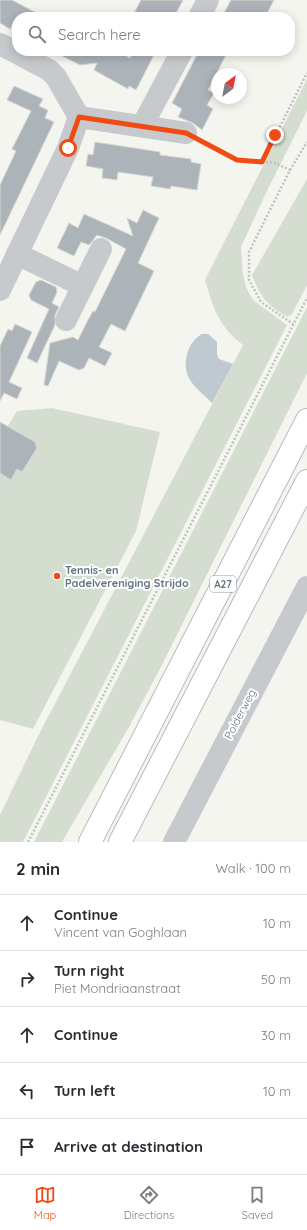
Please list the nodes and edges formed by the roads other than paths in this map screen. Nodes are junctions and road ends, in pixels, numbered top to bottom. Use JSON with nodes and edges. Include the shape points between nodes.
{"nodes":[{"id":1,"x":208,"y":0,"type":"edge"},
{"id":2,"x":202,"y":12,"type":"edge"},
{"id":3,"x":0,"y":44,"type":"edge"},
{"id":4,"x":12,"y":50,"type":"edge"},
{"id":5,"x":23,"y":56,"type":"edge"},
{"id":6,"x":179,"y":56,"type":"edge"},
{"id":7,"x":79,"y":117,"type":"junction"},
{"id":8,"x":142,"y":126,"type":"junction"},
{"id":9,"x":186,"y":133,"type":"road end"},
{"id":10,"x":101,"y":249,"type":"dead end"},
{"id":11,"x":17,"y":254,"type":"junction"},
{"id":12,"x":83,"y":286,"type":"junction"},
{"id":13,"x":0,"y":290,"type":"edge"},
{"id":14,"x":66,"y":320,"type":"dead end"},
{"id":15,"x":307,"y":420,"type":"edge"},
{"id":16,"x":307,"y":481,"type":"edge"},
{"id":17,"x":307,"y":587,"type":"edge"},
{"id":18,"x":90,"y":842,"type":"edge"},
{"id":19,"x":120,"y":842,"type":"edge"},
{"id":20,"x":174,"y":842,"type":"edge"}],
"edges":[{"from":1,"to":2,"type":"street"},
{"from":3,"to":4,"type":"street"},
{"from":5,"to":7,"type":"street","via":[[49,70],[56,77]]},
{"from":6,"to":8,"type":"street"},
{"from":7,"to":8,"type":"street"},
{"from":7,"to":11,"type":"street","via":[[68,148]]},
{"from":8,"to":9,"type":"street"},
{"from":10,"to":12,"type":"street"},
{"from":11,"to":12,"type":"street"},
{"from":11,"to":13,"type":"street"},
{"from":12,"to":14,"type":"street"},
{"from":15,"to":18,"type":"highway","number":"A27"},
{"from":16,"to":19,"type":"highway","number":"A27"},
{"from":17,"to":20,"type":"street","name":"Polderweg"}]}
